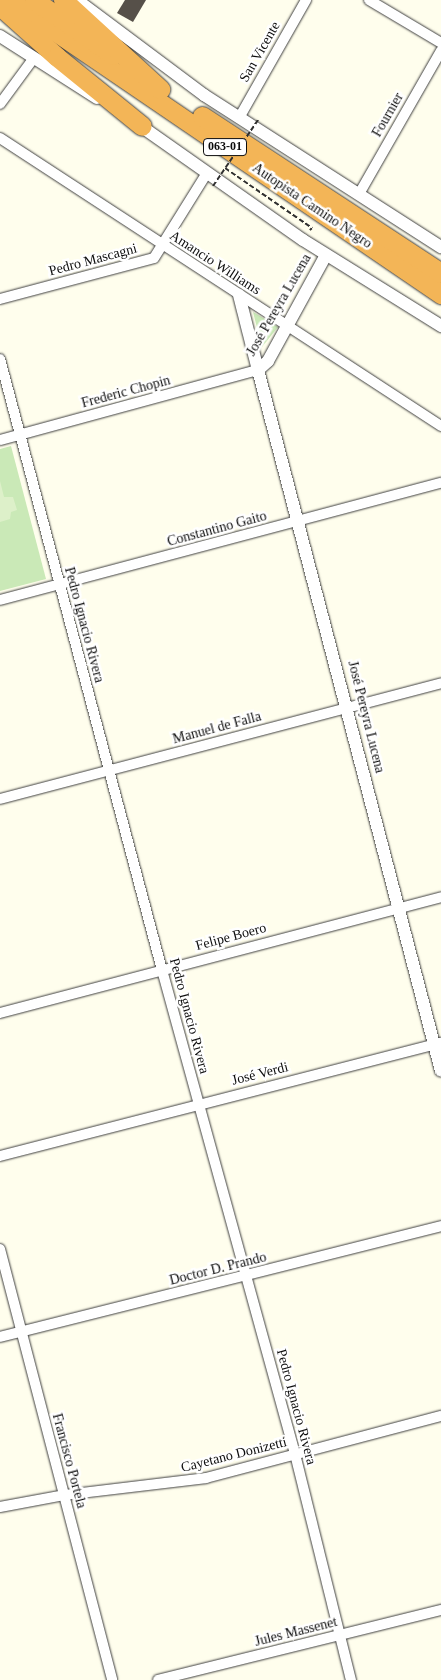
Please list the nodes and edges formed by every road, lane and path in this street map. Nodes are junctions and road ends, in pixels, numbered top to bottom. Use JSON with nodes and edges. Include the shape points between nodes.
{"nodes":[{"id":1,"x":9,"y":0,"type":"edge"},
{"id":2,"x":34,"y":0,"type":"edge"},
{"id":3,"x":63,"y":0,"type":"edge"},
{"id":4,"x":78,"y":0,"type":"edge"},
{"id":5,"x":306,"y":0,"type":"edge"},
{"id":6,"x":369,"y":0,"type":"edge"},
{"id":7,"x":0,"y":6,"type":"edge"},
{"id":8,"x":0,"y":36,"type":"edge"},
{"id":9,"x":441,"y":43,"type":"edge"},
{"id":10,"x":441,"y":51,"type":"edge"},
{"id":11,"x":33,"y":59,"type":"junction"},
{"id":12,"x":160,"y":88,"type":"junction"},
{"id":13,"x":0,"y":104,"type":"edge"},
{"id":14,"x":239,"y":118,"type":"junction"},
{"id":15,"x":258,"y":120,"type":"dead end"},
{"id":16,"x":142,"y":126,"type":"junction"},
{"id":17,"x":0,"y":138,"type":"edge"},
{"id":18,"x":225,"y":168,"type":"junction"},
{"id":19,"x":207,"y":172,"type":"junction"},
{"id":20,"x":212,"y":186,"type":"dead end"},
{"id":21,"x":359,"y":194,"type":"junction"},
{"id":22,"x":289,"y":212,"type":"dead end"},
{"id":23,"x":164,"y":246,"type":"junction"},
{"id":24,"x":441,"y":247,"type":"edge"},
{"id":25,"x":326,"y":255,"type":"junction"},
{"id":26,"x":441,"y":273,"type":"edge"},
{"id":27,"x":441,"y":294,"type":"edge"},
{"id":28,"x":239,"y":295,"type":"junction"},
{"id":29,"x":0,"y":299,"type":"edge"},
{"id":30,"x":287,"y":325,"type":"junction"},
{"id":31,"x":441,"y":326,"type":"edge"},
{"id":32,"x":0,"y":359,"type":"edge"},
{"id":33,"x":258,"y":370,"type":"junction"},
{"id":34,"x":441,"y":426,"type":"edge"},
{"id":35,"x":19,"y":434,"type":"junction"},
{"id":36,"x":0,"y":440,"type":"edge"},
{"id":37,"x":441,"y":483,"type":"edge"},
{"id":38,"x":300,"y":521,"type":"junction"},
{"id":39,"x":59,"y":585,"type":"junction"},
{"id":40,"x":0,"y":600,"type":"edge"},
{"id":41,"x":441,"y":683,"type":"edge"},
{"id":42,"x":348,"y":707,"type":"junction"},
{"id":43,"x":109,"y":770,"type":"junction"},
{"id":44,"x":0,"y":799,"type":"edge"},
{"id":45,"x":441,"y":897,"type":"edge"},
{"id":46,"x":398,"y":908,"type":"junction"},
{"id":47,"x":162,"y":970,"type":"junction"},
{"id":48,"x":0,"y":1013,"type":"edge"},
{"id":49,"x":437,"y":1044,"type":"edge"},
{"id":50,"x":441,"y":1071,"type":"edge"},
{"id":51,"x":198,"y":1104,"type":"junction"},
{"id":52,"x":0,"y":1156,"type":"edge"},
{"id":53,"x":441,"y":1226,"type":"edge"},
{"id":54,"x":0,"y":1249,"type":"edge"},
{"id":55,"x":246,"y":1277,"type":"junction"},
{"id":56,"x":21,"y":1331,"type":"junction"},
{"id":57,"x":0,"y":1337,"type":"edge"},
{"id":58,"x":441,"y":1416,"type":"edge"},
{"id":59,"x":295,"y":1454,"type":"junction"},
{"id":60,"x":64,"y":1495,"type":"junction"},
{"id":61,"x":0,"y":1507,"type":"edge"},
{"id":62,"x":441,"y":1610,"type":"edge"},
{"id":63,"x":339,"y":1635,"type":"junction"},
{"id":64,"x":112,"y":1680,"type":"edge"},
{"id":65,"x":158,"y":1680,"type":"edge"},
{"id":66,"x":351,"y":1680,"type":"edge"}],
"edges":[{"from":1,"to":27,"type":"highway","name":"Autopista Camino Negro","number":"063-01"},
{"from":2,"to":12,"type":"highway","name":"Autopista Camino Negro","number":"063-01"},
{"from":3,"to":12,"type":"highway"},
{"from":4,"to":14,"type":"street"},
{"from":5,"to":14,"type":"street","name":"San Vicente"},
{"from":6,"to":9,"type":"street"},
{"from":7,"to":16,"type":"highway","via":[[57,58]]},
{"from":8,"to":11,"type":"street"},
{"from":10,"to":21,"type":"street","name":"Fournier"},
{"from":11,"to":13,"type":"street"},
{"from":11,"to":16,"type":"street"},
{"from":12,"to":26,"type":"highway","name":"Autopista Camino Negro","number":"063-01"},
{"from":14,"to":21,"type":"street"},
{"from":15,"to":18,"type":"path","bridge":true},
{"from":16,"to":19,"type":"street"},
{"from":17,"to":23,"type":"street","name":"Amancio Williams"},
{"from":18,"to":20,"type":"path","bridge":true},
{"from":18,"to":22,"type":"path"},
{"from":19,"to":23,"type":"street","name":"Pedro Mascagni"},
{"from":19,"to":25,"type":"street"},
{"from":21,"to":24,"type":"street"},
{"from":23,"to":28,"type":"street","name":"Amancio Williams"},
{"from":23,"to":29,"type":"street","name":"Pedro Mascagni","via":[[154,258]]},
{"from":25,"to":30,"type":"street","name":"José Pereyra Lucena"},
{"from":25,"to":31,"type":"street"},
{"from":28,"to":30,"type":"street","name":"Amancio Williams"},
{"from":28,"to":33,"type":"street","name":"José Pereyra Lucena"},
{"from":30,"to":33,"type":"street","name":"José Pereyra Lucena","via":[[268,361]]},
{"from":30,"to":34,"type":"street","name":"Amancio Williams"},
{"from":32,"to":35,"type":"street","name":"Pedro Ignacio Rivera"},
{"from":33,"to":35,"type":"street","name":"Frederic Chopin"},
{"from":33,"to":38,"type":"street","name":"José Pereyra Lucena"},
{"from":35,"to":36,"type":"street","name":"Frederic Chopin"},
{"from":35,"to":39,"type":"street","name":"Pedro Ignacio Rivera"},
{"from":37,"to":38,"type":"street","name":"Constantino Gaito"},
{"from":38,"to":39,"type":"street","name":"Constantino Gaito"},
{"from":38,"to":42,"type":"street","name":"José Pereyra Lucena"},
{"from":39,"to":40,"type":"street","name":"Constantino Gaito"},
{"from":39,"to":43,"type":"street","name":"Pedro Ignacio Rivera"},
{"from":41,"to":42,"type":"street","name":"Manuel de Falla"},
{"from":42,"to":43,"type":"street","name":"Manuel de Falla"},
{"from":42,"to":46,"type":"street","name":"José Pereyra Lucena"},
{"from":43,"to":44,"type":"street","name":"Manuel de Falla"},
{"from":43,"to":47,"type":"street","name":"Pedro Ignacio Rivera"},
{"from":45,"to":46,"type":"street","name":"Felipe Boero"},
{"from":46,"to":47,"type":"street","name":"Felipe Boero"},
{"from":46,"to":49,"type":"street","name":"José Pereyra Lucena"},
{"from":47,"to":48,"type":"street","name":"Felipe Boero"},
{"from":47,"to":51,"type":"street","name":"Pedro Ignacio Rivera"},
{"from":49,"to":50,"type":"street","name":"José Pereyra Lucena"},
{"from":49,"to":51,"type":"street","name":"José Verdi"},
{"from":51,"to":52,"type":"street","name":"José Verdi"},
{"from":51,"to":55,"type":"street","name":"Pedro Ignacio Rivera"},
{"from":53,"to":55,"type":"street","name":"Doctor D. Prando"},
{"from":54,"to":56,"type":"street","name":"Francisco Portela"},
{"from":55,"to":56,"type":"street","name":"Doctor D. Prando"},
{"from":55,"to":59,"type":"street","name":"Pedro Ignacio Rivera"},
{"from":56,"to":57,"type":"street","name":"Doctor D. Prando"},
{"from":56,"to":60,"type":"street","name":"Francisco Portela"},
{"from":58,"to":59,"type":"street","name":"Cayetano Donizetti"},
{"from":59,"to":60,"type":"street","name":"Cayetano Donizetti","via":[[180,1483]]},
{"from":59,"to":63,"type":"street","name":"Pedro Ignacio Rivera"},
{"from":60,"to":61,"type":"street","name":"Cayetano Donizetti"},
{"from":60,"to":64,"type":"street","name":"Francisco Portela"},
{"from":62,"to":63,"type":"street","name":"Jules Massenet"},
{"from":63,"to":65,"type":"street","name":"Jules Massenet"},
{"from":63,"to":66,"type":"street","name":"Pedro Ignacio Rivera"}]}
